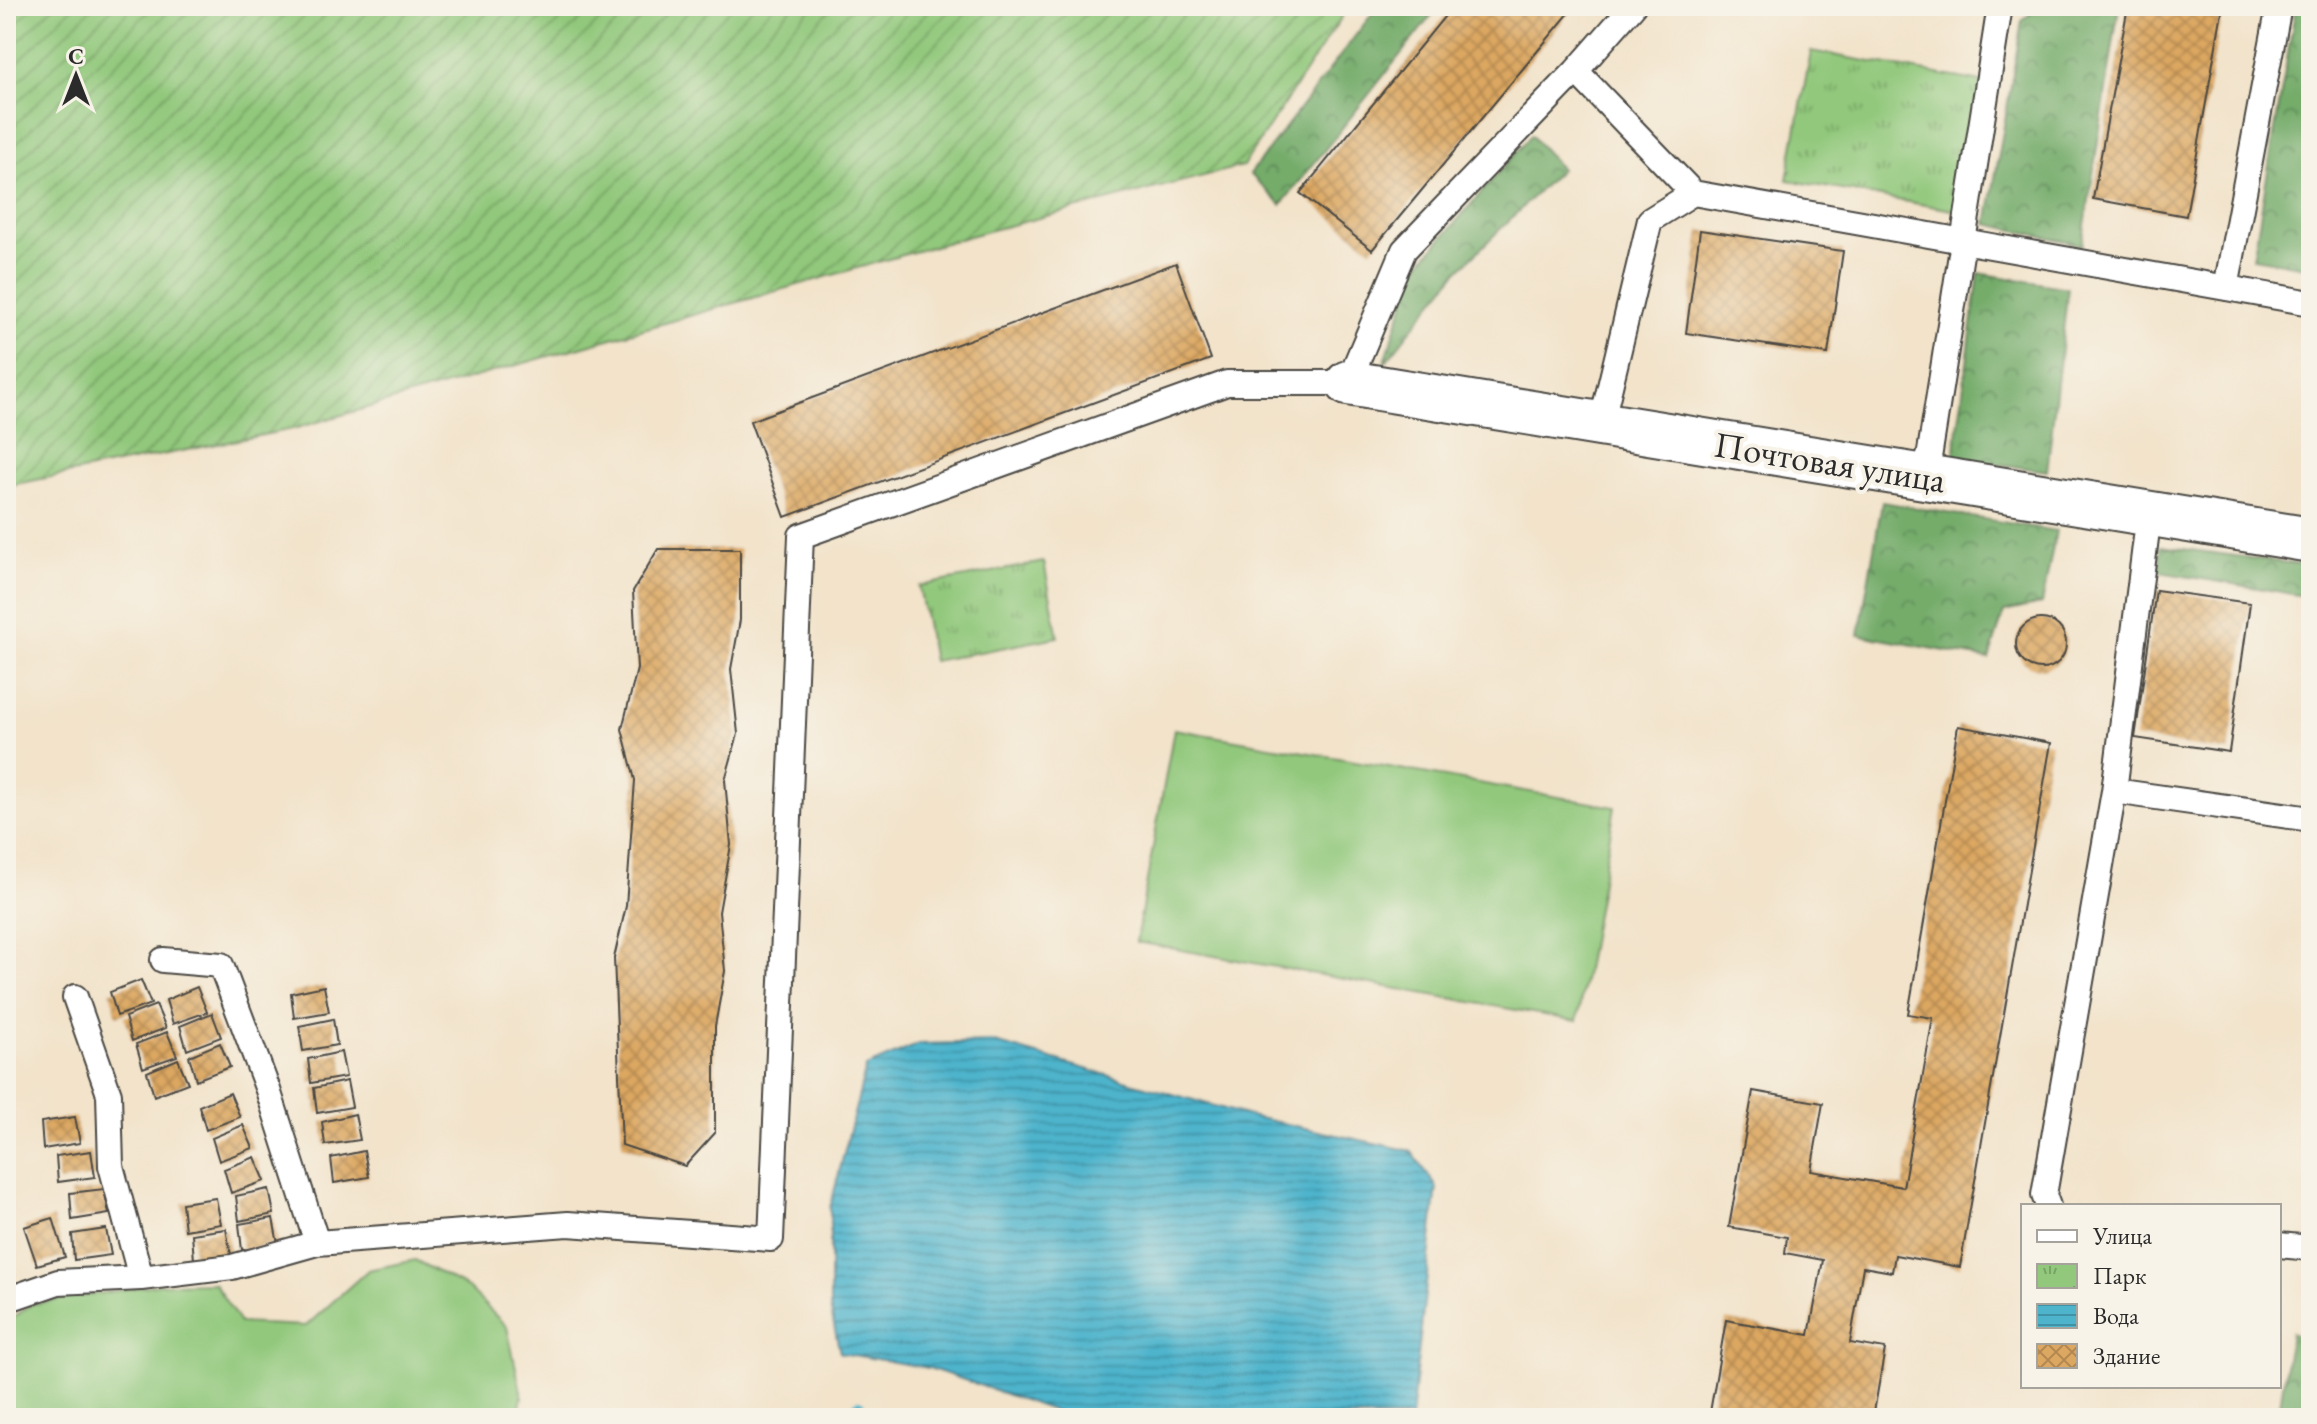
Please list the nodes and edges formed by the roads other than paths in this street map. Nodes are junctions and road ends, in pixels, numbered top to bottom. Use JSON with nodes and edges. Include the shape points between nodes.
{"nodes":[{"id":1,"x":1633,"y":6,"type":"edge"},
{"id":2,"x":2000,"y":6,"type":"edge"},
{"id":3,"x":2279,"y":6,"type":"edge"},
{"id":4,"x":1576,"y":71,"type":"junction"},
{"id":5,"x":1693,"y":193,"type":"junction"},
{"id":6,"x":1964,"y":241,"type":"junction"},
{"id":7,"x":2226,"y":288,"type":"junction"},
{"id":8,"x":2311,"y":303,"type":"edge"},
{"id":9,"x":1348,"y":383,"type":"junction"},
{"id":10,"x":1601,"y":424,"type":"junction"},
{"id":11,"x":1926,"y":477,"type":"junction"},
{"id":12,"x":2149,"y":514,"type":"junction"},
{"id":13,"x":2311,"y":540,"type":"edge"},
{"id":14,"x":2114,"y":791,"type":"junction"},
{"id":15,"x":2311,"y":819,"type":"edge"},
{"id":16,"x":163,"y":960,"type":"dead end"},
{"id":17,"x":75,"y":997,"type":"dead end"},
{"id":18,"x":2047,"y":1204,"type":"edge"},
{"id":19,"x":317,"y":1243,"type":"junction"},
{"id":20,"x":2281,"y":1245,"type":"edge"},
{"id":21,"x":2311,"y":1248,"type":"edge"},
{"id":22,"x":141,"y":1278,"type":"junction"},
{"id":23,"x":6,"y":1300,"type":"edge"}],
"edges":[{"from":1,"to":4,"type":"lane"},
{"from":2,"to":6,"type":"lane"},
{"from":3,"to":7,"type":"lane"},
{"from":4,"to":5,"type":"lane"},
{"from":4,"to":9,"type":"lane","via":[[1404,250]]},
{"from":5,"to":6,"type":"lane"},
{"from":5,"to":10,"type":"lane","via":[[1650,220]]},
{"from":6,"to":7,"type":"lane"},
{"from":6,"to":11,"type":"lane"},
{"from":7,"to":8,"type":"lane"},
{"from":9,"to":10,"type":"street","name":"Почтовая улица"},
{"from":9,"to":19,"type":"lane","via":[[1227,383],[801,536],[771,1239],[568,1224]]},
{"from":10,"to":11,"type":"street","name":"Почтовая улица"},
{"from":11,"to":12,"type":"street","name":"Почтовая улица"},
{"from":12,"to":13,"type":"street","name":"Почтовая улица"},
{"from":12,"to":14,"type":"lane"},
{"from":14,"to":15,"type":"lane"},
{"from":14,"to":18,"type":"lane","via":[[2044,1195]]},
{"from":16,"to":19,"type":"lane","via":[[221,965]]},
{"from":17,"to":22,"type":"lane","via":[[109,1094],[111,1166]]},
{"from":19,"to":22,"type":"lane","via":[[232,1267]]},
{"from":20,"to":21,"type":"lane"},
{"from":22,"to":23,"type":"lane","via":[[58,1282]]}]}
